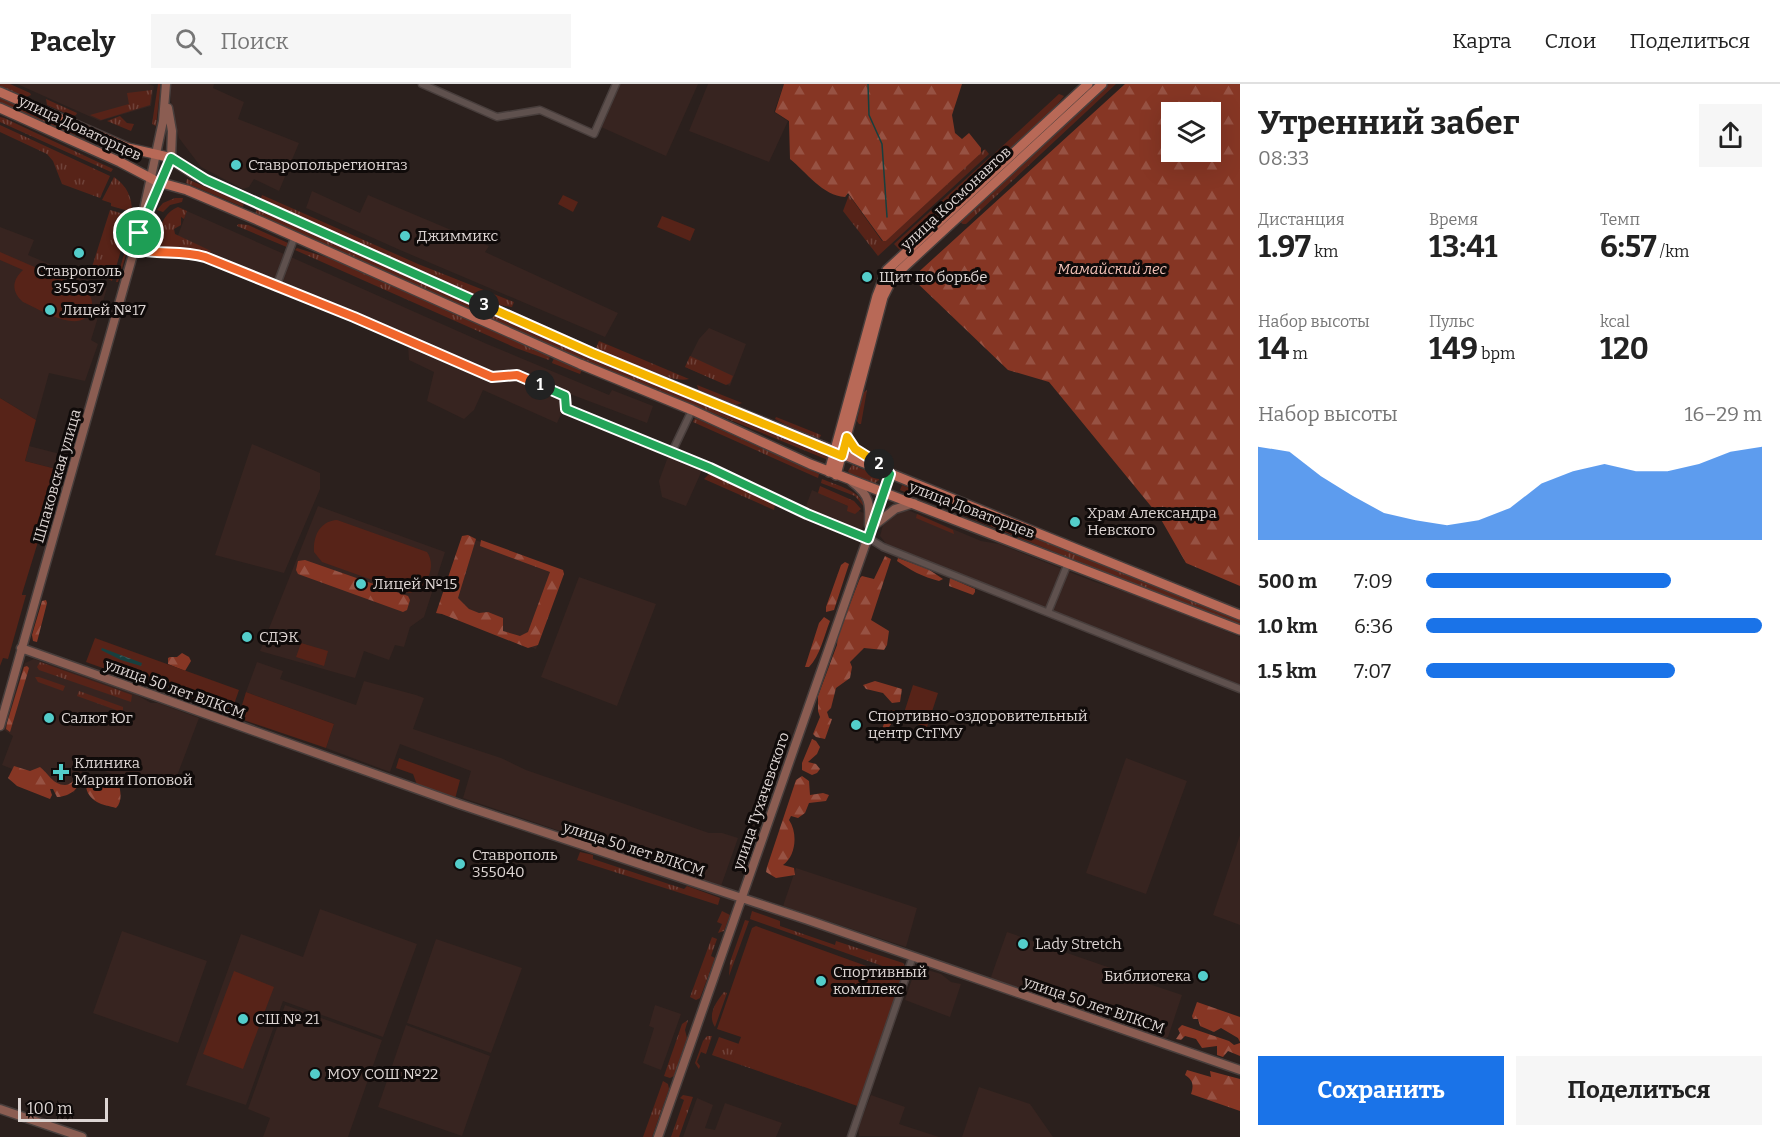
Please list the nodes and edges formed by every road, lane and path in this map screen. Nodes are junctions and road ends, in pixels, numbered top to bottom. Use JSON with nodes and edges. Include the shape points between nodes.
{"nodes":[{"id":1,"x":166,"y":84,"type":"edge"},
{"id":2,"x":422,"y":84,"type":"edge"},
{"id":3,"x":616,"y":84,"type":"edge"},
{"id":4,"x":1088,"y":84,"type":"edge"},
{"id":5,"x":1102,"y":84,"type":"edge"},
{"id":6,"x":0,"y":93,"type":"edge"},
{"id":7,"x":166,"y":96,"type":"junction"},
{"id":8,"x":0,"y":108,"type":"edge"},
{"id":9,"x":174,"y":160,"type":"junction"},
{"id":10,"x":139,"y":233,"type":"junction"},
{"id":11,"x":295,"y":237,"type":"junction"},
{"id":12,"x":134,"y":249,"type":"junction"},
{"id":13,"x":276,"y":286,"type":"junction"},
{"id":14,"x":692,"y":410,"type":"junction"},
{"id":15,"x":844,"y":436,"type":"junction"},
{"id":16,"x":821,"y":447,"type":"junction"},
{"id":17,"x":672,"y":452,"type":"junction"},
{"id":18,"x":839,"y":457,"type":"junction"},
{"id":19,"x":833,"y":474,"type":"junction"},
{"id":20,"x":890,"y":474,"type":"junction"},
{"id":21,"x":852,"y":481,"type":"junction"},
{"id":22,"x":884,"y":493,"type":"junction"},
{"id":23,"x":914,"y":503,"type":"junction"},
{"id":24,"x":870,"y":533,"type":"junction"},
{"id":25,"x":1068,"y":563,"type":"junction"},
{"id":26,"x":1048,"y":612,"type":"junction"},
{"id":27,"x":1240,"y":615,"type":"edge"},
{"id":28,"x":1240,"y":630,"type":"edge"},
{"id":29,"x":21,"y":648,"type":"junction"},
{"id":30,"x":1240,"y":688,"type":"edge"},
{"id":31,"x":0,"y":726,"type":"edge"},
{"id":32,"x":741,"y":898,"type":"junction"},
{"id":33,"x":913,"y":956,"type":"junction"},
{"id":34,"x":1240,"y":1070,"type":"edge"},
{"id":35,"x":0,"y":1109,"type":"edge"},
{"id":36,"x":82,"y":1137,"type":"edge"},
{"id":37,"x":658,"y":1137,"type":"edge"},
{"id":38,"x":851,"y":1137,"type":"edge"}],
"edges":[{"from":1,"to":7,"type":"street","name":"Шпаковская улица"},
{"from":2,"to":3,"type":"street","via":[[497,117],[540,110],[594,134]]},
{"from":4,"to":15,"type":"main road","name":"улица Космонавтов","via":[[887,270],[877,296]]},
{"from":5,"to":15,"type":"main road","name":"улица Космонавтов","via":[[893,277],[883,297]]},
{"from":6,"to":9,"type":"main road","name":"улица Доваторцев","via":[[128,148]]},
{"from":7,"to":9,"type":"street","name":"Шпаковская улица"},
{"from":7,"to":10,"type":"street","name":"Шпаковская улица"},
{"from":8,"to":11,"type":"main road","name":"улица Доваторцев","via":[[167,185]]},
{"from":9,"to":10,"type":"street","name":"Шпаковская улица"},
{"from":9,"to":16,"type":"main road","name":"улица Доваторцев","via":[[206,180],[539,330]]},
{"from":10,"to":12,"type":"street","name":"Шпаковская улица"},
{"from":11,"to":13,"type":"street"},
{"from":11,"to":14,"type":"main road","name":"улица Доваторцев"},
{"from":12,"to":13,"type":"street","via":[[151,254],[193,254]]},
{"from":12,"to":29,"type":"street","name":"Шпаковская улица"},
{"from":13,"to":17,"type":"street","via":[[492,377],[517,375],[565,396],[566,409]]},
{"from":14,"to":17,"type":"street"},
{"from":14,"to":19,"type":"main road","name":"улица Доваторцев"},
{"from":15,"to":16,"type":"main road"},
{"from":15,"to":18,"type":"main road"},
{"from":15,"to":20,"type":"main road","via":[[855,449]]},
{"from":16,"to":18,"type":"main road","name":"улица Доваторцев"},
{"from":17,"to":24,"type":"street","via":[[807,514]]},
{"from":18,"to":19,"type":"main road"},
{"from":18,"to":20,"type":"main road","name":"улица Доваторцев"},
{"from":19,"to":21,"type":"main road","name":"улица Доваторцев"},
{"from":20,"to":22,"type":"street","name":"улица Тухачевского"},
{"from":20,"to":27,"type":"main road","name":"улица Доваторцев"},
{"from":21,"to":22,"type":"main road","name":"улица Доваторцев"},
{"from":21,"to":24,"type":"street","via":[[870,503]]},
{"from":22,"to":23,"type":"main road","name":"улица Доваторцев"},
{"from":22,"to":24,"type":"street","name":"улица Тухачевского"},
{"from":23,"to":24,"type":"street","via":[[896,509]]},
{"from":23,"to":25,"type":"main road","name":"улица Доваторцев"},
{"from":24,"to":26,"type":"street","via":[[870,540],[882,547]]},
{"from":24,"to":32,"type":"street","name":"улица Тухачевского"},
{"from":25,"to":26,"type":"street"},
{"from":25,"to":28,"type":"main road","name":"улица Доваторцев"},
{"from":26,"to":30,"type":"street"},
{"from":29,"to":31,"type":"street","name":"Шпаковская улица"},
{"from":29,"to":32,"type":"street","name":"улица 50 лет ВЛКСМ","via":[[459,804]]},
{"from":32,"to":33,"type":"street","name":"улица 50 лет ВЛКСМ"},
{"from":32,"to":37,"type":"street","name":"улица Тухачевского"},
{"from":33,"to":34,"type":"street","name":"улица 50 лет ВЛКСМ"},
{"from":33,"to":38,"type":"street"},
{"from":35,"to":36,"type":"street"}]}
